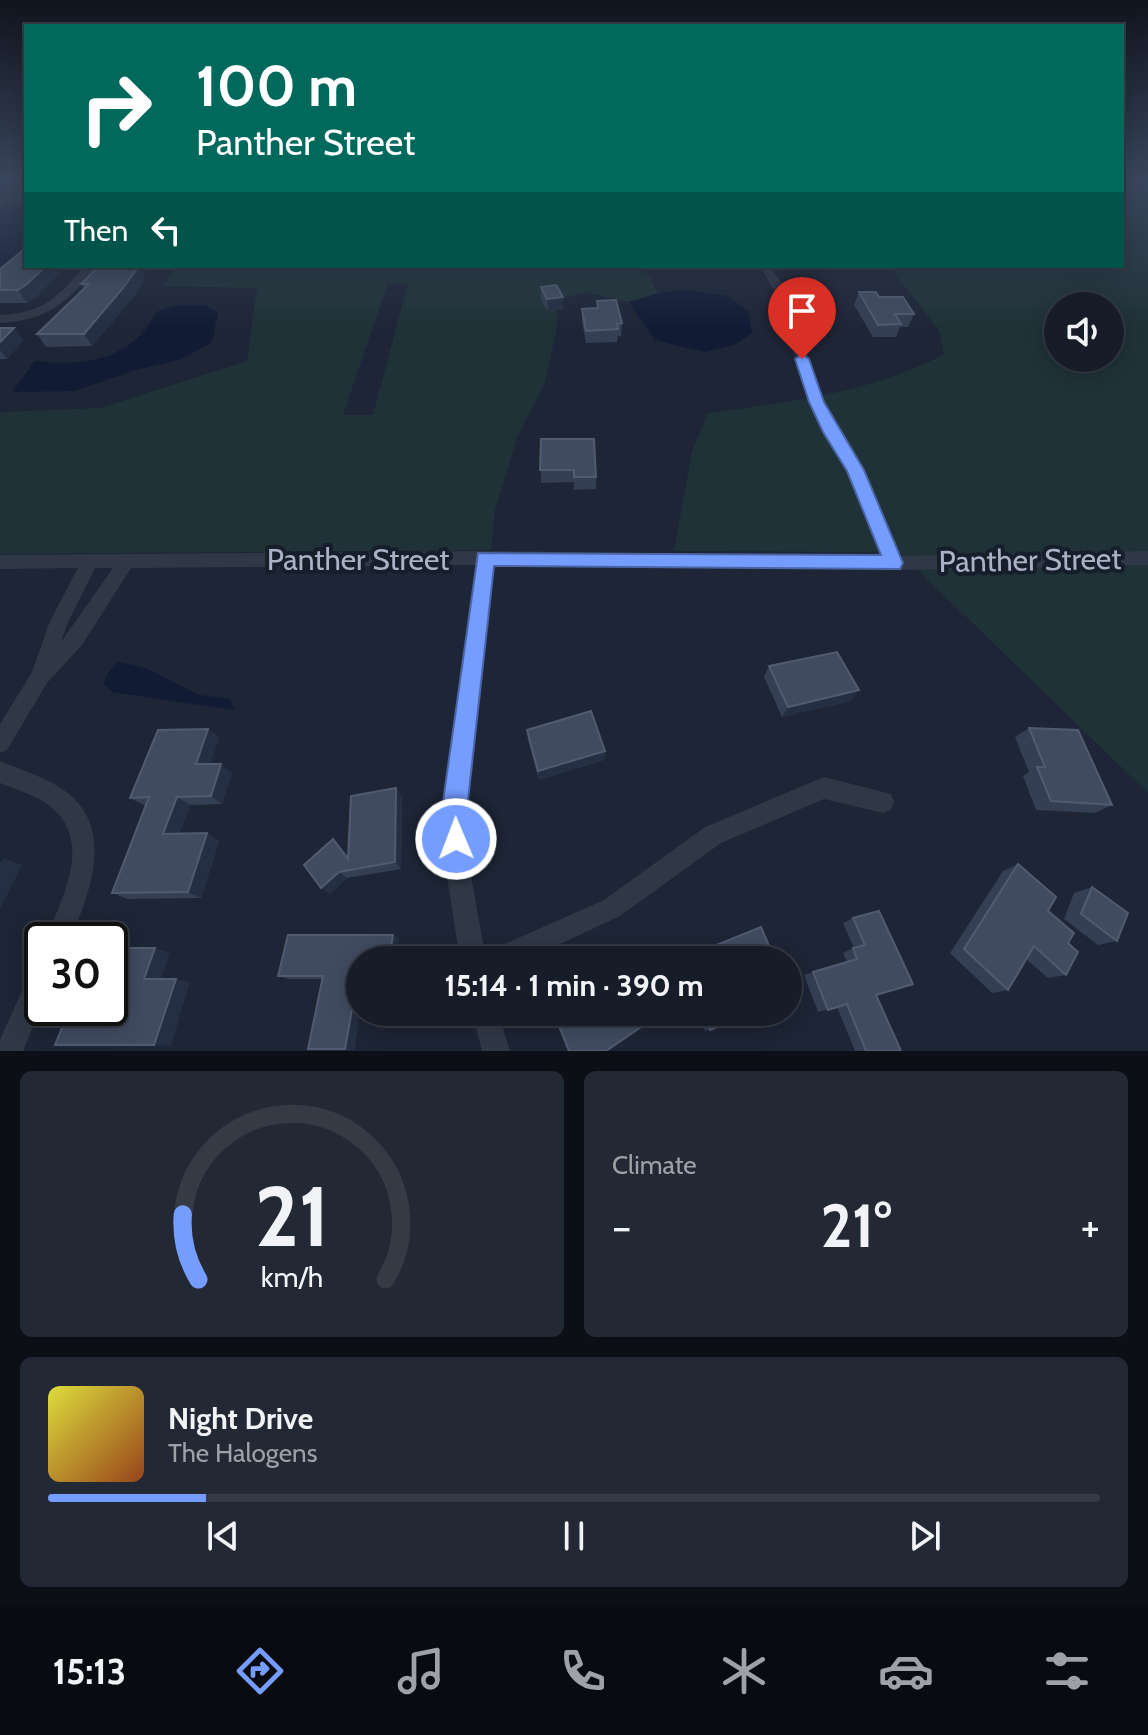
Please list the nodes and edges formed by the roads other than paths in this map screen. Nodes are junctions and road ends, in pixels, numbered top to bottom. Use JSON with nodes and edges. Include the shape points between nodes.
{"nodes":[{"id":1,"x":89,"y":268,"type":"edge"},
{"id":2,"x":766,"y":268,"type":"edge"},
{"id":3,"x":0,"y":319,"type":"edge"},
{"id":4,"x":485,"y":558,"type":"junction"},
{"id":5,"x":1148,"y":558,"type":"edge"},
{"id":6,"x":126,"y":561,"type":"junction"},
{"id":7,"x":0,"y":562,"type":"edge"},
{"id":8,"x":90,"y":562,"type":"junction"},
{"id":9,"x":893,"y":563,"type":"junction"},
{"id":10,"x":59,"y":621,"type":"junction"},
{"id":11,"x":89,"y":621,"type":"junction"},
{"id":12,"x":40,"y":677,"type":"junction"},
{"id":13,"x":0,"y":743,"type":"edge"},
{"id":14,"x":0,"y":772,"type":"edge"},
{"id":15,"x":883,"y":802,"type":"dead end"},
{"id":16,"x":65,"y":922,"type":"edge"},
{"id":17,"x":471,"y":946,"type":"edge"},
{"id":18,"x":529,"y":946,"type":"edge"},
{"id":19,"x":24,"y":1016,"type":"edge"},
{"id":20,"x":489,"y":1026,"type":"edge"},
{"id":21,"x":9,"y":1051,"type":"edge"},
{"id":22,"x":496,"y":1051,"type":"edge"}],
"edges":[{"from":1,"to":3,"type":"street","via":[[53,308],[36,317]]},
{"from":2,"to":9,"type":"street","via":[[779,289],[817,402],[855,470]]},
{"from":4,"to":6,"type":"street","name":"Panther Street"},
{"from":4,"to":9,"type":"street","name":"Panther Street"},
{"from":4,"to":17,"type":"street","via":[[455,809]]},
{"from":5,"to":9,"type":"street","name":"Panther Street"},
{"from":6,"to":8,"type":"street","name":"Panther Street"},
{"from":6,"to":11,"type":"street"},
{"from":7,"to":8,"type":"street","name":"Panther Street"},
{"from":8,"to":10,"type":"street"},
{"from":10,"to":11,"type":"street"},
{"from":10,"to":12,"type":"street"},
{"from":11,"to":12,"type":"street"},
{"from":12,"to":13,"type":"street"},
{"from":14,"to":16,"type":"street","via":[[61,800],[84,832],[81,884]]},
{"from":15,"to":18,"type":"street","via":[[824,788],[713,835],[612,908]]},
{"from":19,"to":21,"type":"street"},
{"from":20,"to":22,"type":"street"}]}
